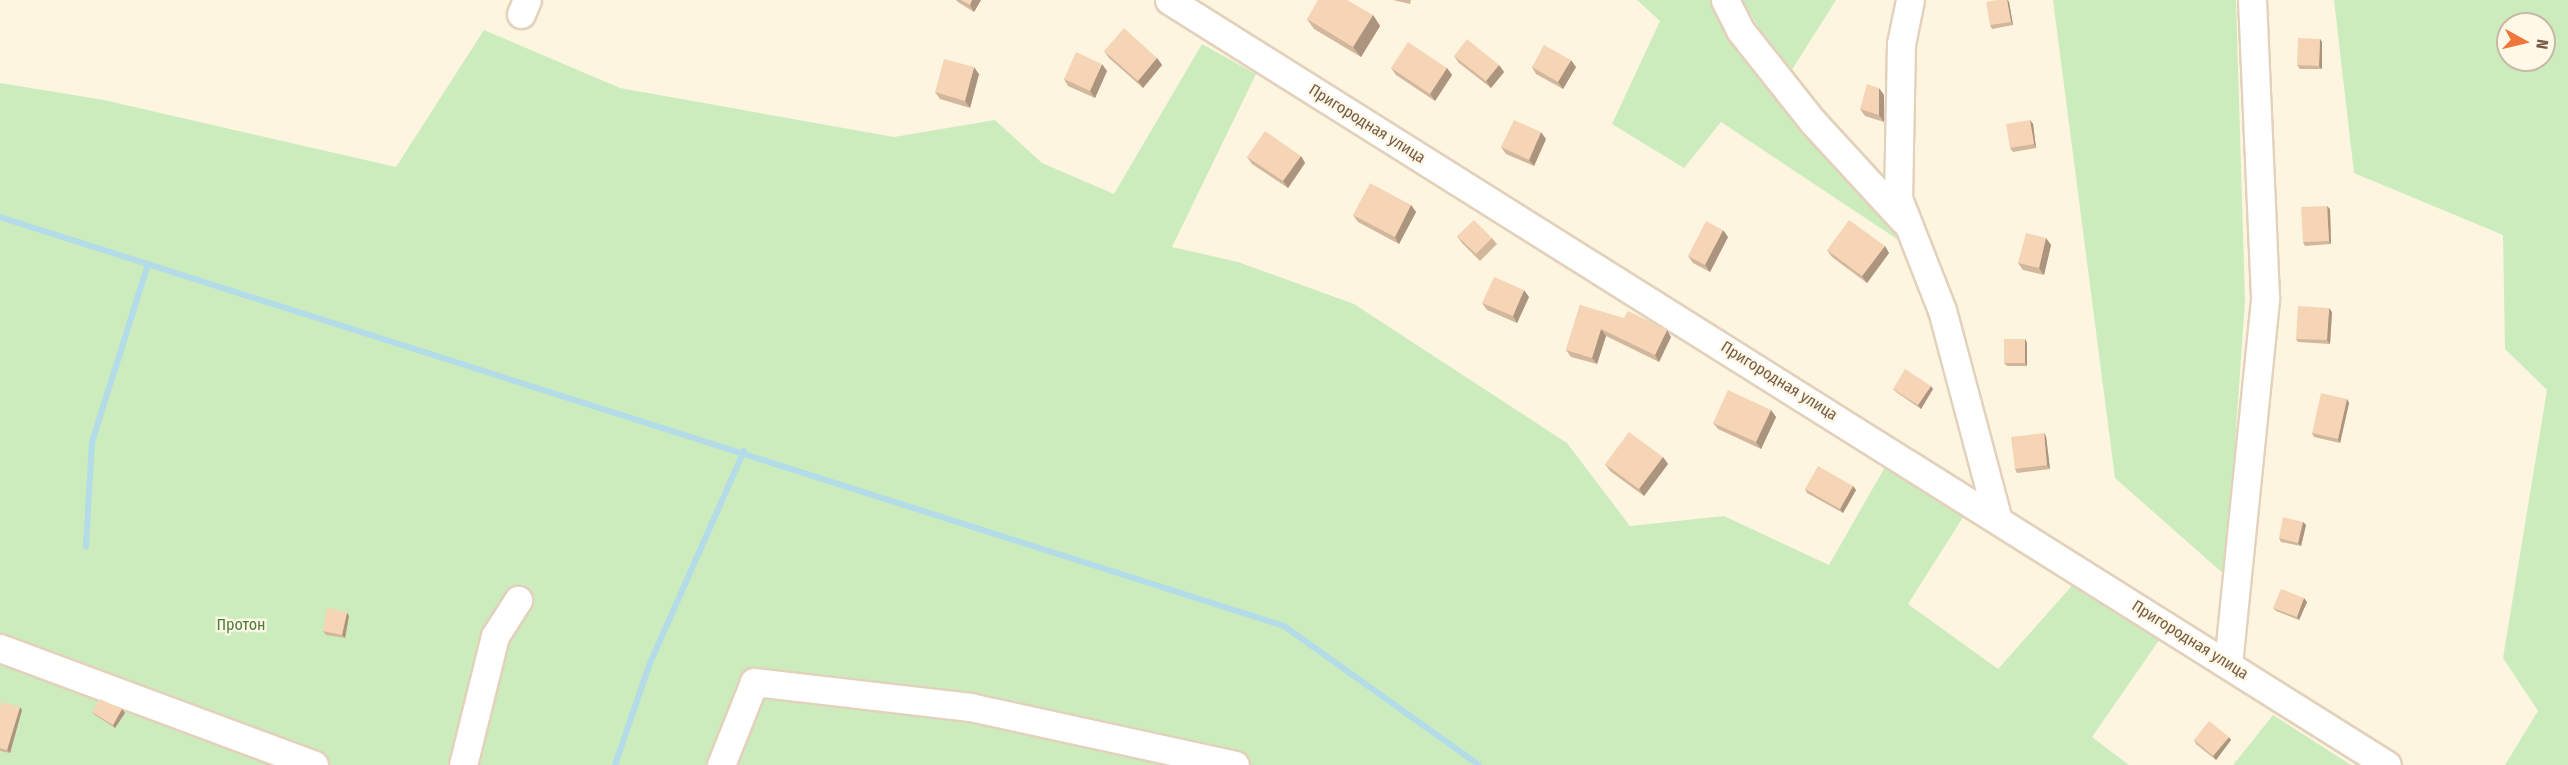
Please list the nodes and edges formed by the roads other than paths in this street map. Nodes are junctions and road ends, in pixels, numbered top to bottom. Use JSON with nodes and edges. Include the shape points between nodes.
{"nodes":[{"id":1,"x":1169,"y":0,"type":"edge"},
{"id":2,"x":1725,"y":0,"type":"edge"},
{"id":3,"x":1910,"y":0,"type":"edge"},
{"id":4,"x":2252,"y":0,"type":"edge"},
{"id":5,"x":1904,"y":221,"type":"junction"},
{"id":6,"x":1996,"y":517,"type":"junction"},
{"id":7,"x":518,"y":600,"type":"dead end"},
{"id":8,"x":0,"y":648,"type":"edge"},
{"id":9,"x":2228,"y":664,"type":"junction"},
{"id":10,"x":314,"y":765,"type":"edge"},
{"id":11,"x":463,"y":765,"type":"edge"},
{"id":12,"x":721,"y":765,"type":"edge"},
{"id":13,"x":1235,"y":765,"type":"edge"},
{"id":14,"x":2387,"y":765,"type":"edge"}],
"edges":[{"from":1,"to":6,"type":"street","name":"Пригородная улица"},
{"from":2,"to":5,"type":"street","via":[[1740,30],[1813,122]]},
{"from":3,"to":5,"type":"street","via":[[1901,44],[1898,198]]},
{"from":4,"to":9,"type":"street","via":[[2265,297]]},
{"from":5,"to":6,"type":"street","via":[[1942,310],[1974,413]]},
{"from":6,"to":9,"type":"street","name":"Пригородная улица"},
{"from":7,"to":11,"type":"street","via":[[495,636]]},
{"from":8,"to":10,"type":"street"},
{"from":9,"to":14,"type":"street","name":"Пригородная улица"},
{"from":12,"to":13,"type":"street","via":[[754,681],[970,707]]}]}
